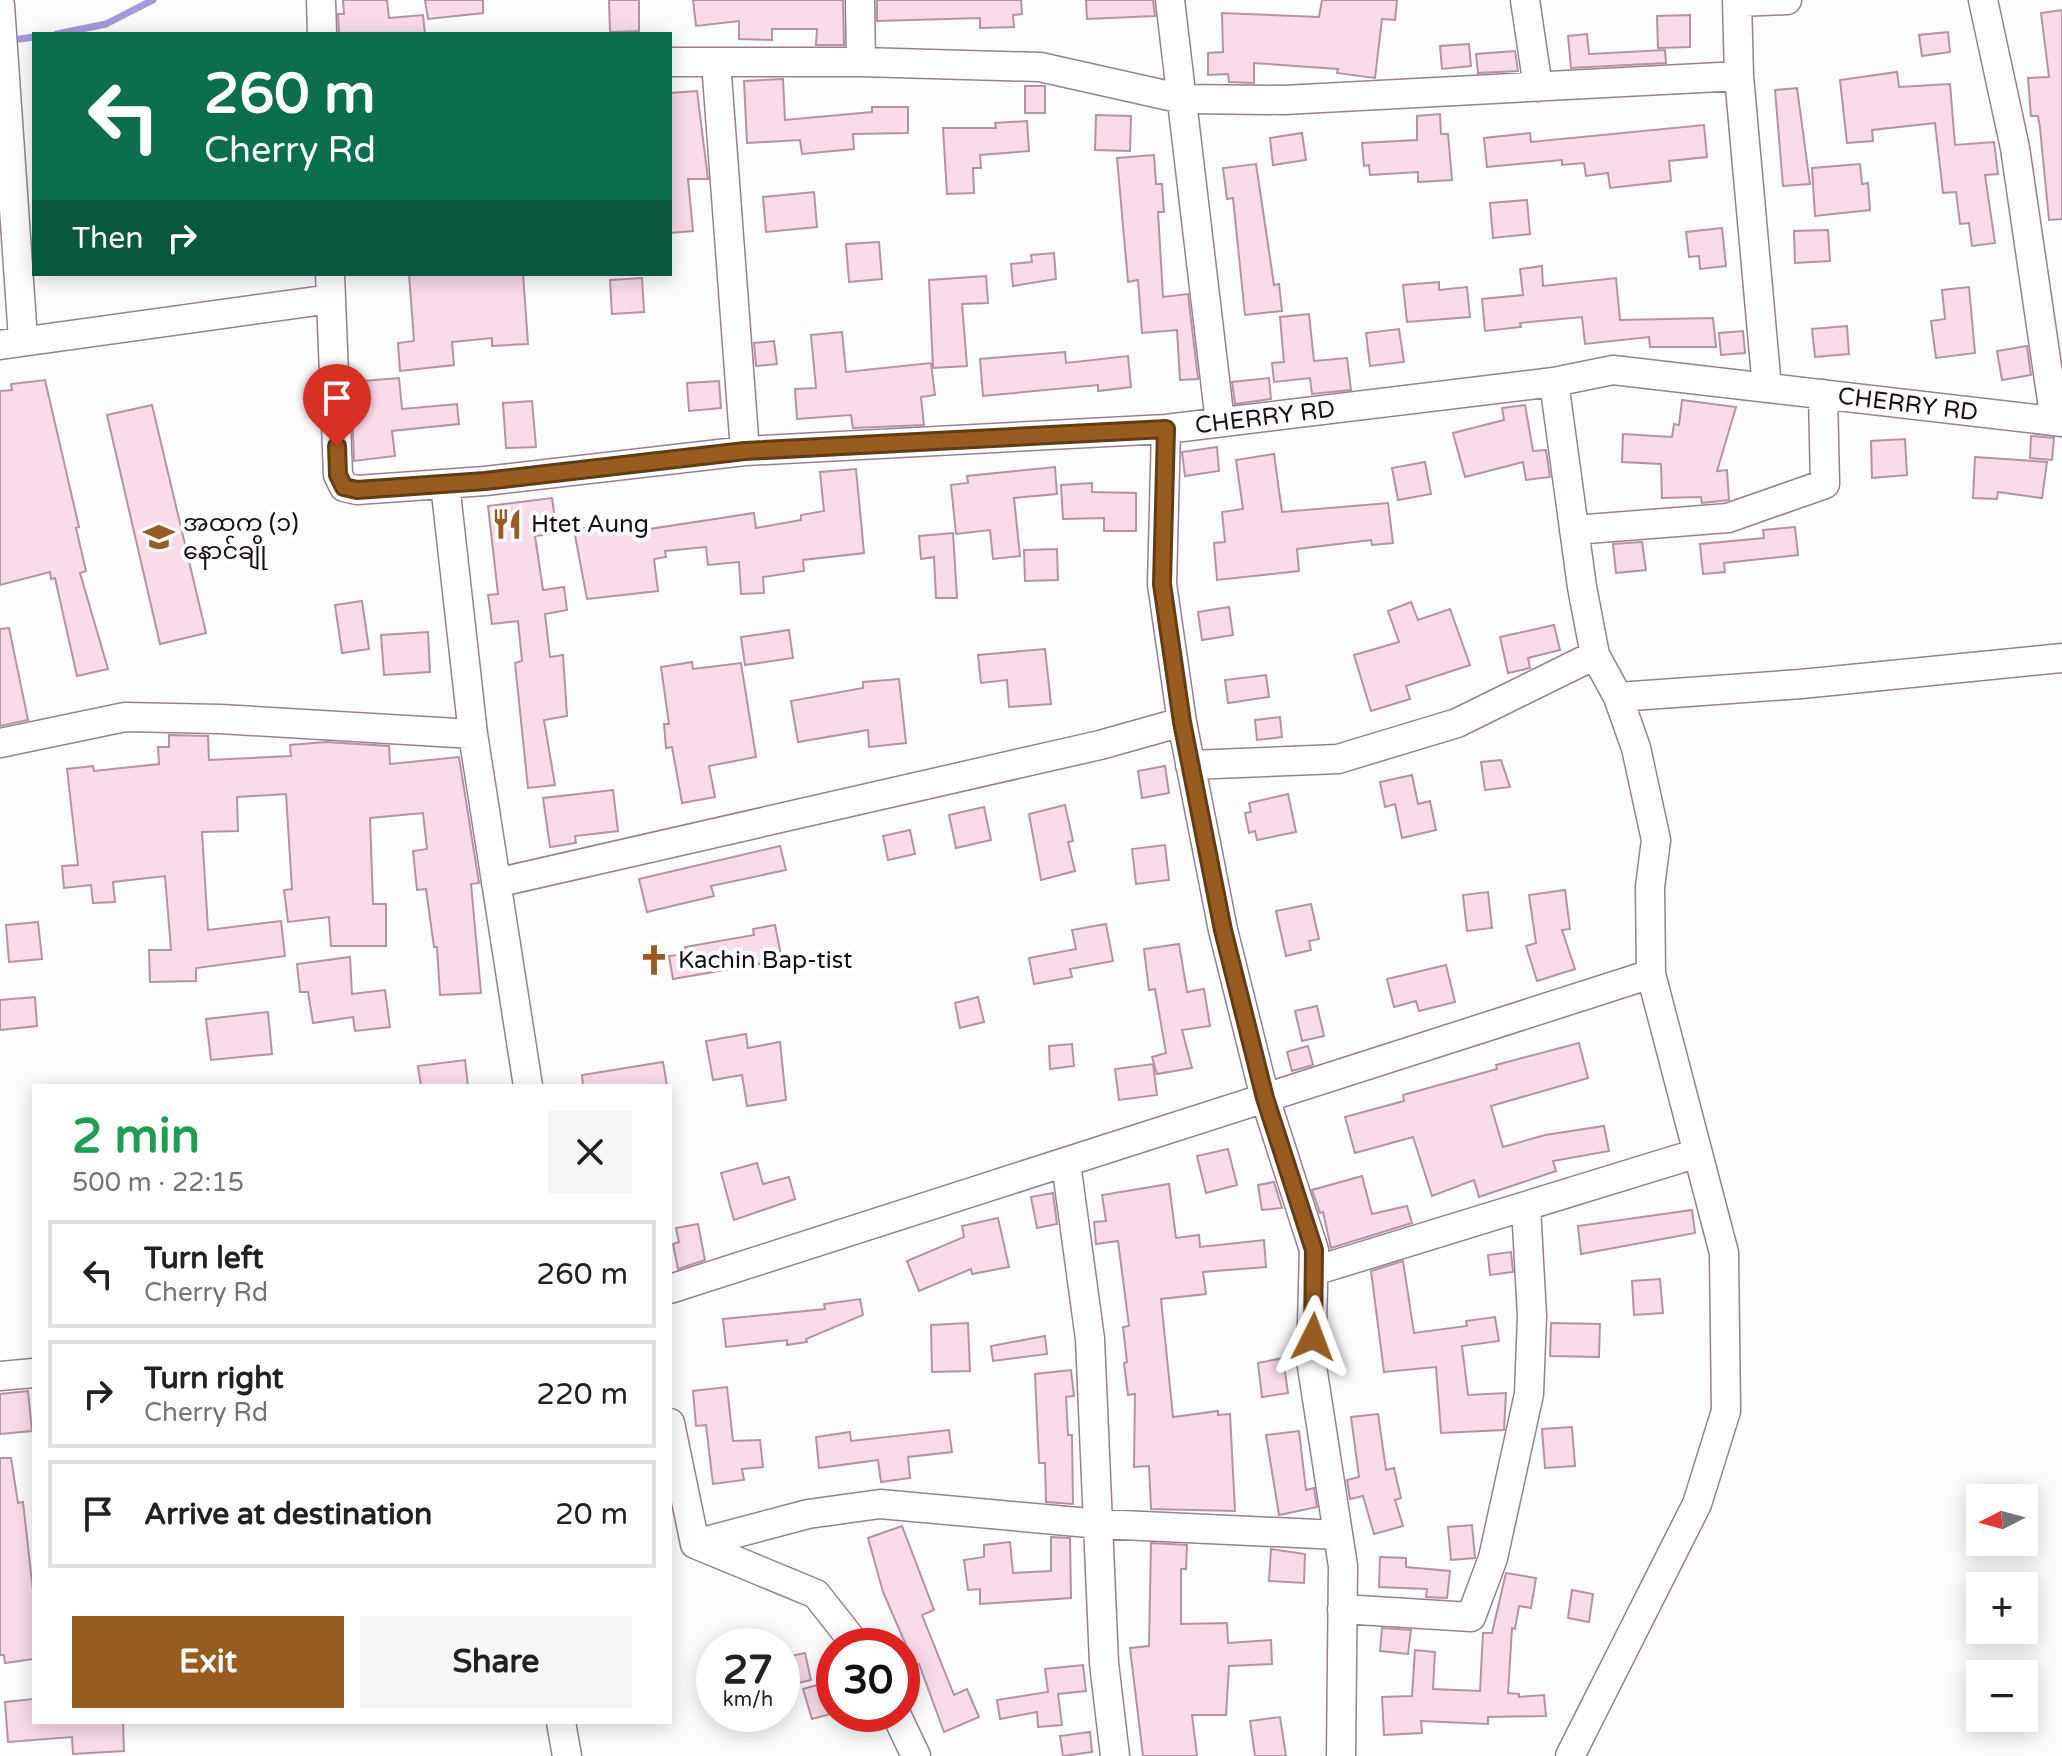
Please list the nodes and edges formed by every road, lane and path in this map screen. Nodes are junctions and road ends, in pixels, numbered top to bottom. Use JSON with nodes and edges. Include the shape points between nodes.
{"nodes":[{"id":1,"x":321,"y":0,"type":"edge"},
{"id":2,"x":860,"y":0,"type":"edge"},
{"id":3,"x":1170,"y":0,"type":"edge"},
{"id":4,"x":1525,"y":0,"type":"edge"},
{"id":5,"x":1787,"y":0,"type":"edge"},
{"id":6,"x":1983,"y":0,"type":"edge"},
{"id":7,"x":1738,"y":1,"type":"edge"},
{"id":8,"x":0,"y":5,"type":"edge"},
{"id":9,"x":322,"y":32,"type":"edge"},
{"id":10,"x":672,"y":62,"type":"edge"},
{"id":11,"x":716,"y":62,"type":"junction"},
{"id":12,"x":861,"y":62,"type":"junction"},
{"id":13,"x":1739,"y":76,"type":"junction"},
{"id":14,"x":1538,"y":87,"type":"junction"},
{"id":15,"x":1183,"y":99,"type":"junction"},
{"id":16,"x":331,"y":286,"type":"edge"},
{"id":17,"x":12,"y":342,"type":"edge"},
{"id":18,"x":1554,"y":382,"type":"junction"},
{"id":19,"x":1767,"y":388,"type":"junction"},
{"id":20,"x":1823,"y":394,"type":"junction"},
{"id":21,"x":2058,"y":421,"type":"edge"},
{"id":22,"x":1220,"y":422,"type":"junction"},
{"id":23,"x":1166,"y":429,"type":"junction"},
{"id":24,"x":745,"y":451,"type":"junction"},
{"id":25,"x":445,"y":484,"type":"junction"},
{"id":26,"x":1574,"y":530,"type":"junction"},
{"id":27,"x":1595,"y":655,"type":"junction"},
{"id":28,"x":2062,"y":658,"type":"edge"},
{"id":29,"x":1618,"y":697,"type":"junction"},
{"id":30,"x":1182,"y":722,"type":"junction"},
{"id":31,"x":473,"y":734,"type":"junction"},
{"id":32,"x":0,"y":743,"type":"edge"},
{"id":33,"x":1190,"y":765,"type":"junction"},
{"id":34,"x":496,"y":883,"type":"junction"},
{"id":35,"x":1651,"y":974,"type":"junction"},
{"id":36,"x":528,"y":1084,"type":"edge"},
{"id":37,"x":1265,"y":1098,"type":"junction"},
{"id":38,"x":1698,"y":1153,"type":"junction"},
{"id":39,"x":1066,"y":1163,"type":"junction"},
{"id":40,"x":1526,"y":1207,"type":"junction"},
{"id":41,"x":1314,"y":1271,"type":"junction"},
{"id":42,"x":672,"y":1288,"type":"edge"},
{"id":43,"x":32,"y":1373,"type":"edge"},
{"id":44,"x":0,"y":1376,"type":"edge"},
{"id":45,"x":672,"y":1433,"type":"edge"},
{"id":46,"x":1100,"y":1524,"type":"junction"},
{"id":47,"x":1338,"y":1535,"type":"junction"},
{"id":48,"x":695,"y":1544,"type":"junction"},
{"id":49,"x":1342,"y":1609,"type":"junction"},
{"id":50,"x":843,"y":1628,"type":"edge"},
{"id":51,"x":561,"y":1724,"type":"edge"},
{"id":52,"x":905,"y":1732,"type":"edge"},
{"id":53,"x":567,"y":1756,"type":"edge"},
{"id":54,"x":916,"y":1756,"type":"edge"},
{"id":55,"x":1115,"y":1756,"type":"edge"},
{"id":56,"x":1341,"y":1756,"type":"edge"},
{"id":57,"x":1570,"y":1756,"type":"edge"}],
"edges":[{"from":1,"to":9,"type":"street"},
{"from":2,"to":12,"type":"street"},
{"from":3,"to":15,"type":"street"},
{"from":4,"to":14,"type":"street"},
{"from":5,"to":7,"type":"street"},
{"from":6,"to":21,"type":"street","via":[[2015,148]]},
{"from":7,"to":13,"type":"street"},
{"from":8,"to":17,"type":"street"},
{"from":10,"to":11,"type":"street"},
{"from":11,"to":12,"type":"street"},
{"from":11,"to":24,"type":"street"},
{"from":12,"to":15,"type":"street","via":[[1040,67]]},
{"from":13,"to":14,"type":"street"},
{"from":13,"to":19,"type":"street"},
{"from":14,"to":15,"type":"street","via":[[1284,100]]},
{"from":15,"to":22,"type":"street"},
{"from":16,"to":17,"type":"street"},
{"from":16,"to":25,"type":"street","name":"CHERRY RD","via":[[338,475],[344,487]]},
{"from":18,"to":19,"type":"street","name":"CHERRY RD","via":[[1613,370]]},
{"from":18,"to":22,"type":"street","name":"CHERRY RD"},
{"from":18,"to":26,"type":"street"},
{"from":19,"to":20,"type":"street","name":"CHERRY RD"},
{"from":20,"to":21,"type":"street","name":"CHERRY RD"},
{"from":20,"to":26,"type":"street","via":[[1825,484],[1728,518]]},
{"from":22,"to":23,"type":"street","name":"CHERRY RD"},
{"from":23,"to":24,"type":"street","name":"CHERRY RD"},
{"from":23,"to":30,"type":"street","via":[[1162,584]]},
{"from":24,"to":25,"type":"street","name":"CHERRY RD"},
{"from":25,"to":31,"type":"street"},
{"from":26,"to":27,"type":"street"},
{"from":27,"to":29,"type":"street"},
{"from":27,"to":33,"type":"street","via":[[1457,723],[1338,759]]},
{"from":28,"to":29,"type":"street"},
{"from":29,"to":35,"type":"street","via":[[1645,782],[1656,840],[1650,887]]},
{"from":30,"to":33,"type":"street"},
{"from":30,"to":34,"type":"street"},
{"from":31,"to":32,"type":"street","via":[[125,717]]},
{"from":31,"to":34,"type":"street"},
{"from":33,"to":37,"type":"street","via":[[1223,930]]},
{"from":34,"to":36,"type":"street"},
{"from":35,"to":37,"type":"street"},
{"from":35,"to":38,"type":"street"},
{"from":37,"to":39,"type":"street"},
{"from":37,"to":41,"type":"street","via":[[1314,1250]]},
{"from":38,"to":40,"type":"street"},
{"from":38,"to":57,"type":"street","via":[[1724,1253],[1726,1411],[1697,1504]]},
{"from":39,"to":42,"type":"street"},
{"from":39,"to":46,"type":"street","via":[[1090,1339]]},
{"from":40,"to":41,"type":"street"},
{"from":40,"to":49,"type":"street","via":[[1532,1316],[1529,1394],[1493,1558],[1471,1617]]},
{"from":41,"to":47,"type":"street","via":[[1311,1360]]},
{"from":43,"to":44,"type":"street"},
{"from":45,"to":48,"type":"street"},
{"from":46,"to":47,"type":"street"},
{"from":46,"to":48,"type":"street","via":[[880,1504],[808,1514]]},
{"from":46,"to":55,"type":"street","via":[[1104,1663]]},
{"from":47,"to":49,"type":"street"},
{"from":48,"to":50,"type":"street","via":[[816,1594]]},
{"from":49,"to":56,"type":"street"},
{"from":51,"to":53,"type":"street"},
{"from":52,"to":54,"type":"street"}]}
